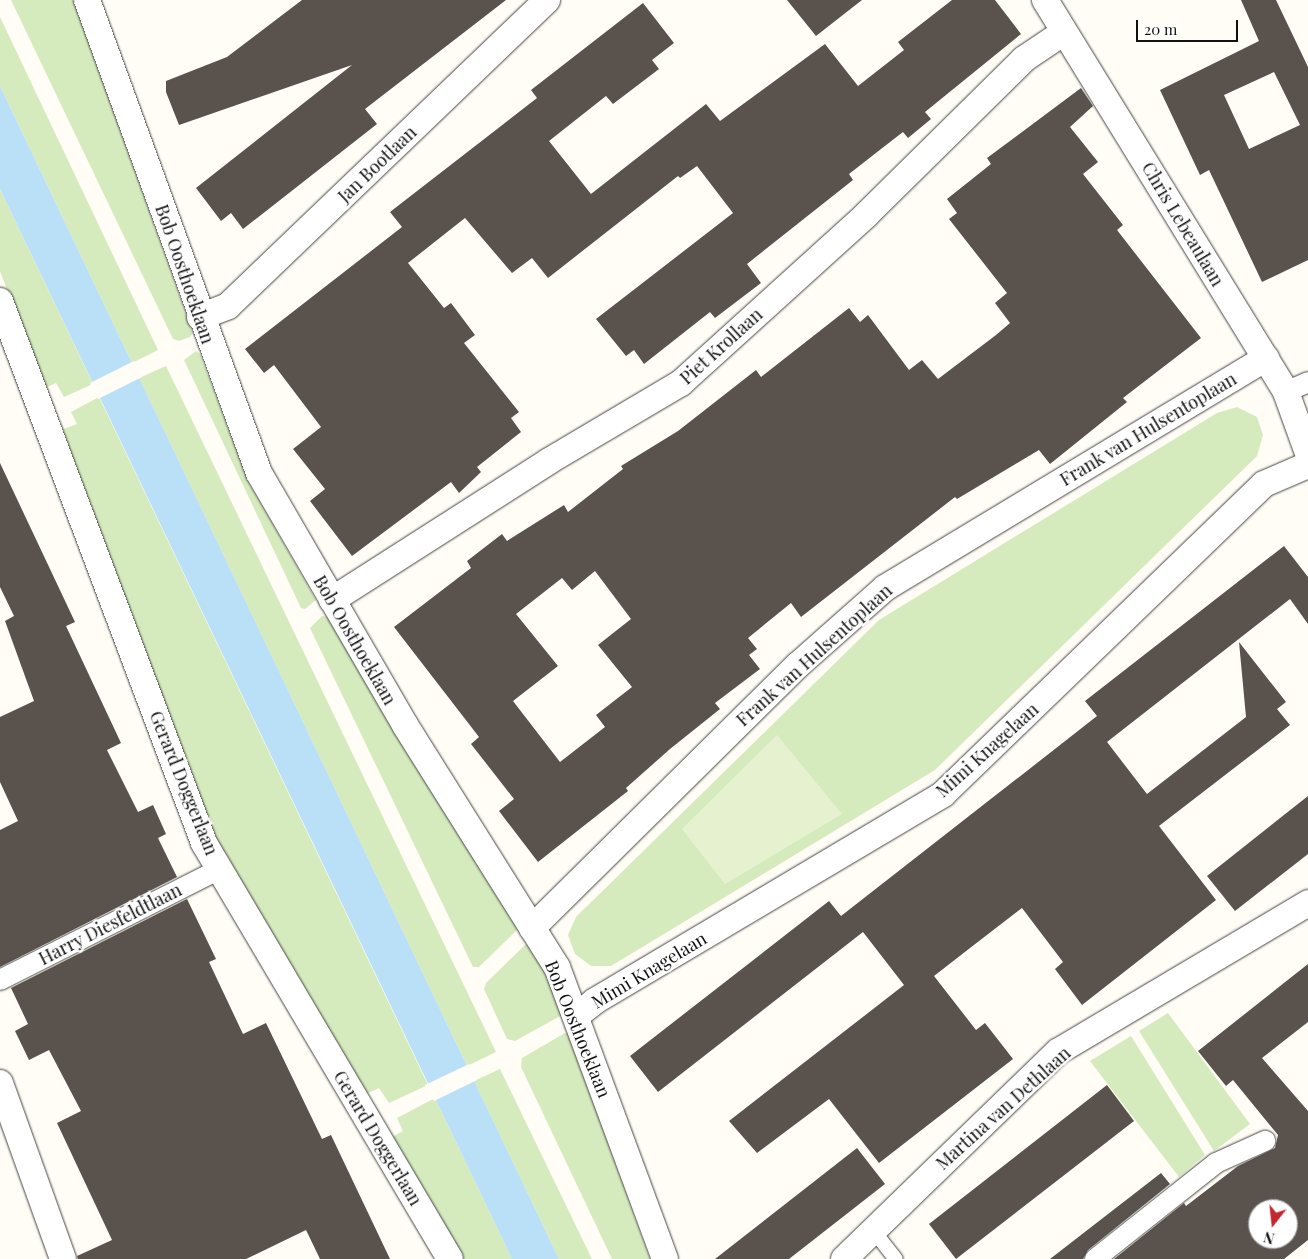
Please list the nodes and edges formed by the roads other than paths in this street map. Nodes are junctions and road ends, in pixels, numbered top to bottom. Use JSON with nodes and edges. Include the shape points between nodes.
{"nodes":[{"id":1,"x":87,"y":0,"type":"edge"},
{"id":2,"x":547,"y":0,"type":"edge"},
{"id":3,"x":1045,"y":0,"type":"edge"},
{"id":4,"x":1064,"y":32,"type":"junction"},
{"id":5,"x":0,"y":301,"type":"edge"},
{"id":6,"x":200,"y":317,"type":"junction"},
{"id":7,"x":1266,"y":358,"type":"junction"},
{"id":8,"x":1297,"y":387,"type":"edge"},
{"id":9,"x":1308,"y":453,"type":"edge"},
{"id":10,"x":1308,"y":465,"type":"edge"},
{"id":11,"x":332,"y":600,"type":"junction"},
{"id":12,"x":220,"y":869,"type":"junction"},
{"id":13,"x":1308,"y":903,"type":"edge"},
{"id":14,"x":532,"y":928,"type":"junction"},
{"id":15,"x":0,"y":980,"type":"edge"},
{"id":16,"x":576,"y":1016,"type":"junction"},
{"id":17,"x":0,"y":1083,"type":"edge"},
{"id":18,"x":1265,"y":1141,"type":"dead end"},
{"id":19,"x":873,"y":1230,"type":"junction"},
{"id":20,"x":63,"y":1259,"type":"edge"},
{"id":21,"x":450,"y":1259,"type":"edge"},
{"id":22,"x":665,"y":1259,"type":"edge"},
{"id":23,"x":844,"y":1259,"type":"edge"},
{"id":24,"x":896,"y":1259,"type":"edge"},
{"id":25,"x":1095,"y":1259,"type":"edge"}],
"edges":[{"from":1,"to":6,"type":"street","name":"Bob Oosthoeklaan"},
{"from":2,"to":6,"type":"street","name":"Jan Bootlaan","via":[[228,306]]},
{"from":3,"to":4,"type":"street","name":"Chris Lebeaulaan"},
{"from":4,"to":7,"type":"street","name":"Chris Lebeaulaan"},
{"from":4,"to":11,"type":"street","name":"Piet Krollaan","via":[[1024,60],[866,215],[681,383],[549,461]]},
{"from":5,"to":12,"type":"street","name":"Gerard Doggerlaan","via":[[204,843]]},
{"from":6,"to":11,"type":"street","name":"Bob Oosthoeklaan","via":[[258,473]]},
{"from":7,"to":8,"type":"street","name":"Chris Lebeaulaan"},
{"from":7,"to":14,"type":"street","name":"Frank van Hulsentoplaan","via":[[884,588],[798,665]]},
{"from":8,"to":9,"type":"street","name":"Chris Lebeaulaan"},
{"from":10,"to":16,"type":"street","name":"Mimi Knagelaan","via":[[1264,484],[943,794],[595,1001]]},
{"from":11,"to":14,"type":"street","name":"Bob Oosthoeklaan"},
{"from":12,"to":15,"type":"street","name":"Harry Diesfeldtlaan"},
{"from":12,"to":21,"type":"street","name":"Gerard Doggerlaan"},
{"from":13,"to":19,"type":"street","name":"Martina van Dethlaan","via":[[1060,1051]]},
{"from":14,"to":16,"type":"street","name":"Bob Oosthoeklaan","via":[[556,967]]},
{"from":16,"to":22,"type":"street","name":"Bob Oosthoeklaan"},
{"from":17,"to":20,"type":"street"},
{"from":18,"to":25,"type":"street","via":[[1216,1164]]},
{"from":19,"to":23,"type":"street","name":"Martina van Dethlaan"},
{"from":19,"to":24,"type":"lane"}]}
